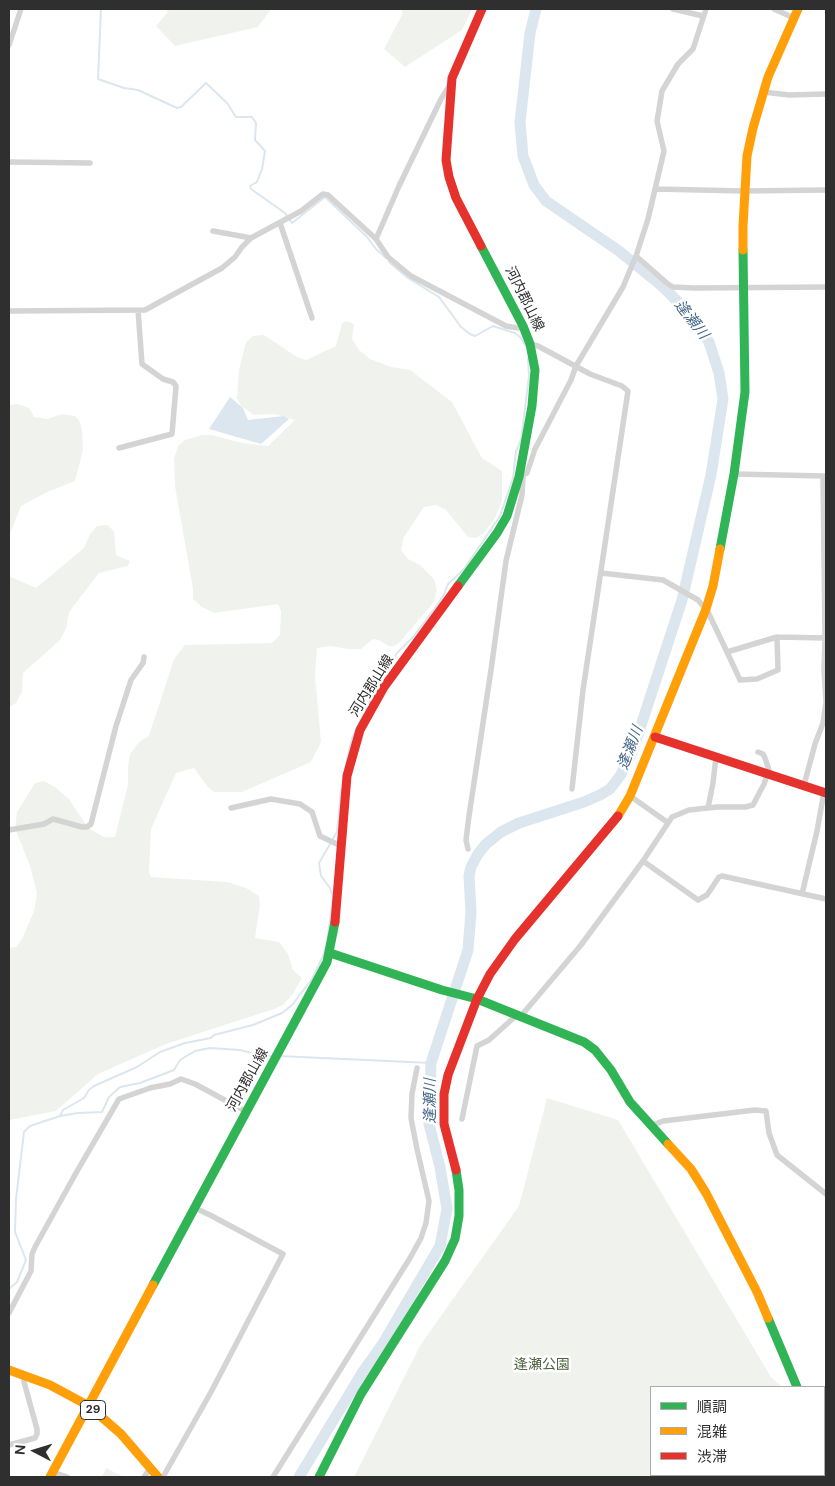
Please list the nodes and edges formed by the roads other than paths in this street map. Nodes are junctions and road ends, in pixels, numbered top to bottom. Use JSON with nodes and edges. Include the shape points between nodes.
{"nodes":[{"id":1,"x":21,"y":9,"type":"edge"},
{"id":2,"x":482,"y":9,"type":"edge"},
{"id":3,"x":672,"y":9,"type":"edge"},
{"id":4,"x":706,"y":9,"type":"edge"},
{"id":5,"x":774,"y":9,"type":"edge"},
{"id":6,"x":798,"y":9,"type":"edge"},
{"id":7,"x":702,"y":16,"type":"junction"},
{"id":8,"x":794,"y":18,"type":"junction"},
{"id":9,"x":9,"y":45,"type":"edge"},
{"id":10,"x":450,"y":85,"type":"junction"},
{"id":11,"x":763,"y":92,"type":"junction"},
{"id":12,"x":826,"y":94,"type":"edge"},
{"id":13,"x":9,"y":162,"type":"edge"},
{"id":14,"x":90,"y":163,"type":"dead end"},
{"id":15,"x":655,"y":189,"type":"junction"},
{"id":16,"x":826,"y":190,"type":"edge"},
{"id":17,"x":744,"y":191,"type":"junction"},
{"id":18,"x":280,"y":223,"type":"junction"},
{"id":19,"x":213,"y":231,"type":"dead end"},
{"id":20,"x":251,"y":238,"type":"junction"},
{"id":21,"x":376,"y":239,"type":"junction"},
{"id":22,"x":636,"y":256,"type":"junction"},
{"id":23,"x":826,"y":286,"type":"edge"},
{"id":24,"x":744,"y":287,"type":"junction"},
{"id":25,"x":138,"y":310,"type":"junction"},
{"id":26,"x":9,"y":311,"type":"edge"},
{"id":27,"x":312,"y":318,"type":"dead end"},
{"id":28,"x":524,"y":326,"type":"junction"},
{"id":29,"x":530,"y":344,"type":"junction"},
{"id":30,"x":576,"y":366,"type":"junction"},
{"id":31,"x":119,"y":448,"type":"dead end"},
{"id":32,"x":734,"y":474,"type":"junction"},
{"id":33,"x":521,"y":476,"type":"junction"},
{"id":34,"x":824,"y":476,"type":"edge"},
{"id":35,"x":601,"y":573,"type":"junction"},
{"id":36,"x":706,"y":609,"type":"junction"},
{"id":37,"x":777,"y":637,"type":"junction"},
{"id":38,"x":826,"y":638,"type":"edge"},
{"id":39,"x":727,"y":652,"type":"junction"},
{"id":40,"x":144,"y":657,"type":"dead end"},
{"id":41,"x":825,"y":662,"type":"edge"},
{"id":42,"x":656,"y":737,"type":"junction"},
{"id":43,"x":758,"y":752,"type":"dead end"},
{"id":44,"x":716,"y":757,"type":"junction"},
{"id":45,"x":768,"y":774,"type":"junction"},
{"id":46,"x":804,"y":785,"type":"junction"},
{"id":47,"x":572,"y":789,"type":"dead end"},
{"id":48,"x":825,"y":793,"type":"edge"},
{"id":49,"x":630,"y":796,"type":"junction"},
{"id":50,"x":231,"y":808,"type":"dead end"},
{"id":51,"x":708,"y":808,"type":"junction"},
{"id":52,"x":668,"y":822,"type":"junction"},
{"id":53,"x":9,"y":830,"type":"edge"},
{"id":54,"x":341,"y":846,"type":"junction"},
{"id":55,"x":468,"y":849,"type":"dead end"},
{"id":56,"x":643,"y":861,"type":"junction"},
{"id":57,"x":802,"y":894,"type":"junction"},
{"id":58,"x":826,"y":899,"type":"edge"},
{"id":59,"x":330,"y":954,"type":"junction"},
{"id":60,"x":474,"y":998,"type":"junction"},
{"id":61,"x":519,"y":1015,"type":"junction"},
{"id":62,"x":416,"y":1068,"type":"dead end"},
{"id":63,"x":246,"y":1112,"type":"junction"},
{"id":64,"x":462,"y":1120,"type":"dead end"},
{"id":65,"x":651,"y":1126,"type":"junction"},
{"id":66,"x":826,"y":1194,"type":"edge"},
{"id":67,"x":195,"y":1208,"type":"junction"},
{"id":68,"x":9,"y":1313,"type":"edge"},
{"id":69,"x":9,"y":1370,"type":"edge"},
{"id":70,"x":24,"y":1375,"type":"junction"},
{"id":71,"x":797,"y":1386,"type":"edge"},
{"id":72,"x":89,"y":1406,"type":"junction"},
{"id":73,"x":9,"y":1445,"type":"edge"},
{"id":74,"x":151,"y":1467,"type":"junction"},
{"id":75,"x":52,"y":1474,"type":"edge"},
{"id":76,"x":67,"y":1477,"type":"edge"},
{"id":77,"x":144,"y":1477,"type":"edge"},
{"id":78,"x":158,"y":1477,"type":"edge"},
{"id":79,"x":163,"y":1477,"type":"edge"},
{"id":80,"x":273,"y":1477,"type":"edge"},
{"id":81,"x":319,"y":1477,"type":"edge"}],
"edges":[{"from":1,"to":9,"type":"street"},
{"from":2,"to":10,"type":"street","name":"河内郡山線"},
{"from":3,"to":7,"type":"street"},
{"from":4,"to":7,"type":"street"},
{"from":5,"to":8,"type":"street"},
{"from":6,"to":8,"type":"street"},
{"from":7,"to":15,"type":"street","via":[[693,48],[678,64],[662,91],[657,121],[664,151]]},
{"from":8,"to":11,"type":"street"},
{"from":10,"to":21,"type":"street"},
{"from":10,"to":28,"type":"street","name":"河内郡山線","via":[[449,177],[456,198]]},
{"from":11,"to":12,"type":"street"},
{"from":11,"to":17,"type":"street","via":[[747,156]]},
{"from":13,"to":14,"type":"street"},
{"from":15,"to":17,"type":"street"},
{"from":15,"to":22,"type":"street"},
{"from":16,"to":17,"type":"street"},
{"from":17,"to":24,"type":"street"},
{"from":18,"to":20,"type":"street"},
{"from":18,"to":21,"type":"street","via":[[324,194]]},
{"from":18,"to":27,"type":"street"},
{"from":19,"to":20,"type":"street"},
{"from":20,"to":25,"type":"street","via":[[222,268],[153,307]]},
{"from":21,"to":28,"type":"street","via":[[388,256],[411,276],[433,289],[506,326]]},
{"from":22,"to":24,"type":"street","via":[[670,286]]},
{"from":22,"to":30,"type":"street","via":[[595,337]]},
{"from":23,"to":24,"type":"street"},
{"from":24,"to":32,"type":"street","via":[[745,392]]},
{"from":25,"to":26,"type":"street"},
{"from":25,"to":31,"type":"street","via":[[142,364],[176,386],[172,434]]},
{"from":28,"to":29,"type":"street","name":"河内郡山線"},
{"from":29,"to":30,"type":"street"},
{"from":29,"to":33,"type":"street","name":"河内郡山線","via":[[534,370],[532,406]]},
{"from":30,"to":33,"type":"street","via":[[535,449],[528,473]]},
{"from":30,"to":35,"type":"street","via":[[628,391]]},
{"from":32,"to":34,"type":"street"},
{"from":32,"to":36,"type":"street"},
{"from":33,"to":54,"type":"street","name":"河内郡山線","via":[[497,533],[384,688],[363,724],[347,776]]},
{"from":33,"to":55,"type":"street","via":[[522,495],[506,561],[469,816]]},
{"from":34,"to":38,"type":"street"},
{"from":35,"to":36,"type":"street","via":[[663,580],[698,600]]},
{"from":35,"to":47,"type":"street"},
{"from":36,"to":39,"type":"street"},
{"from":36,"to":42,"type":"street"},
{"from":37,"to":38,"type":"street"},
{"from":37,"to":39,"type":"street"},
{"from":37,"to":39,"type":"street","via":[[778,670],[757,679],[740,680]]},
{"from":38,"to":41,"type":"street"},
{"from":40,"to":53,"type":"street","via":[[144,663],[131,680],[116,726],[91,824],[82,827],[54,819]]},
{"from":41,"to":46,"type":"street","via":[[825,714]]},
{"from":42,"to":44,"type":"street"},
{"from":42,"to":49,"type":"street"},
{"from":43,"to":45,"type":"street","via":[[765,758]]},
{"from":44,"to":45,"type":"street"},
{"from":44,"to":51,"type":"street"},
{"from":45,"to":46,"type":"street"},
{"from":45,"to":51,"type":"street","via":[[750,807]]},
{"from":46,"to":48,"type":"street"},
{"from":48,"to":57,"type":"street"},
{"from":49,"to":52,"type":"street"},
{"from":49,"to":60,"type":"street","via":[[615,821],[515,939]]},
{"from":50,"to":54,"type":"street","via":[[271,799],[300,804],[312,812],[320,836]]},
{"from":51,"to":52,"type":"street","via":[[680,812]]},
{"from":52,"to":56,"type":"street"},
{"from":54,"to":59,"type":"street","name":"河内郡山線"},
{"from":56,"to":57,"type":"street","via":[[698,900],[707,895],[722,876]]},
{"from":56,"to":61,"type":"street","via":[[580,945]]},
{"from":57,"to":58,"type":"street"},
{"from":59,"to":60,"type":"street"},
{"from":59,"to":63,"type":"street","name":"河内郡山線"},
{"from":60,"to":61,"type":"street"},
{"from":60,"to":81,"type":"street","via":[[444,1094],[444,1124],[459,1190],[455,1240],[361,1394]]},
{"from":61,"to":64,"type":"street","via":[[477,1046]]},
{"from":61,"to":65,"type":"street","via":[[584,1042],[595,1050],[630,1102]]},
{"from":62,"to":80,"type":"street","via":[[411,1118],[429,1201],[421,1238]]},
{"from":63,"to":67,"type":"street","name":"河内郡山線"},
{"from":63,"to":68,"type":"street","via":[[181,1078],[119,1099],[35,1247],[31,1270]]},
{"from":65,"to":66,"type":"street","via":[[663,1121],[766,1111],[777,1155]]},
{"from":65,"to":71,"type":"street","via":[[691,1169],[706,1193],[758,1292]]},
{"from":67,"to":72,"type":"street","name":"河内郡山線"},
{"from":67,"to":79,"type":"street","via":[[283,1254]]},
{"from":69,"to":70,"type":"street","number":"29"},
{"from":70,"to":72,"type":"street","number":"29","via":[[64,1391]]},
{"from":70,"to":73,"type":"street","via":[[37,1434],[35,1438]]},
{"from":72,"to":74,"type":"street","number":"29"},
{"from":72,"to":75,"type":"street","name":"河内郡山線"},
{"from":74,"to":77,"type":"street"},
{"from":74,"to":78,"type":"street","number":"29"},
{"from":75,"to":76,"type":"street"}]}
